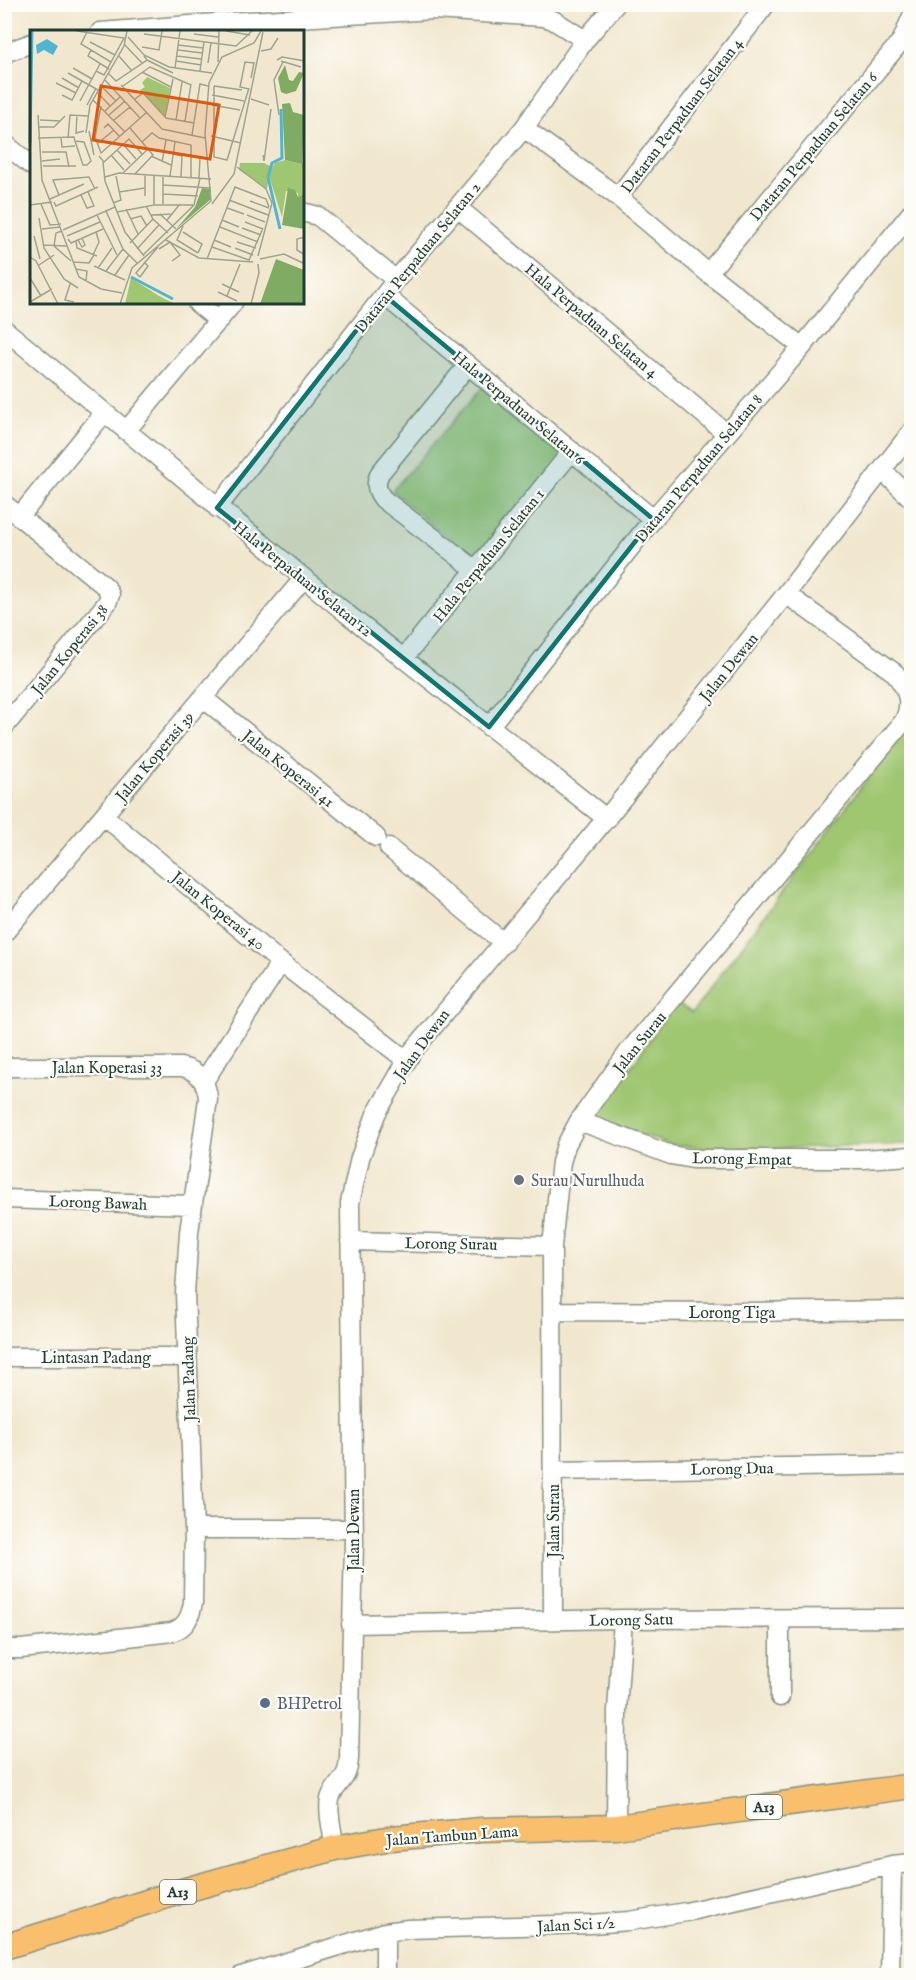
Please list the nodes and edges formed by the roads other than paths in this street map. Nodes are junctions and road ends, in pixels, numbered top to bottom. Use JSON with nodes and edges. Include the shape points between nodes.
{"nodes":[{"id":1,"x":616,"y":4,"type":"edge"},
{"id":2,"x":766,"y":4,"type":"edge"},
{"id":3,"x":228,"y":13,"type":"edge"},
{"id":4,"x":912,"y":15,"type":"edge"},
{"id":5,"x":128,"y":30,"type":"edge"},
{"id":6,"x":585,"y":40,"type":"junction"},
{"id":7,"x":30,"y":44,"type":"edge"},
{"id":8,"x":4,"y":53,"type":"edge"},
{"id":9,"x":524,"y":128,"type":"junction"},
{"id":10,"x":4,"y":143,"type":"edge"},
{"id":11,"x":30,"y":164,"type":"edge"},
{"id":12,"x":618,"y":198,"type":"junction"},
{"id":13,"x":457,"y":207,"type":"junction"},
{"id":14,"x":912,"y":212,"type":"edge"},
{"id":15,"x":304,"y":214,"type":"edge"},
{"id":16,"x":708,"y":273,"type":"junction"},
{"id":17,"x":396,"y":280,"type":"junction"},
{"id":18,"x":384,"y":295,"type":"junction"},
{"id":19,"x":198,"y":304,"type":"edge"},
{"id":20,"x":232,"y":304,"type":"edge"},
{"id":21,"x":218,"y":320,"type":"junction"},
{"id":22,"x":4,"y":329,"type":"edge"},
{"id":23,"x":802,"y":347,"type":"junction"},
{"id":24,"x":468,"y":364,"type":"junction"},
{"id":25,"x":104,"y":413,"type":"junction"},
{"id":26,"x":126,"y":431,"type":"junction"},
{"id":27,"x":912,"y":431,"type":"edge"},
{"id":28,"x":726,"y":434,"type":"junction"},
{"id":29,"x":572,"y":451,"type":"junction"},
{"id":30,"x":882,"y":470,"type":"junction"},
{"id":31,"x":912,"y":499,"type":"edge"},
{"id":32,"x":217,"y":508,"type":"junction"},
{"id":33,"x":10,"y":512,"type":"edge"},
{"id":34,"x":654,"y":519,"type":"junction"},
{"id":35,"x":476,"y":570,"type":"junction"},
{"id":36,"x":304,"y":578,"type":"junction"},
{"id":37,"x":786,"y":594,"type":"junction"},
{"id":38,"x":403,"y":659,"type":"junction"},
{"id":39,"x":203,"y":698,"type":"junction"},
{"id":40,"x":4,"y":727,"type":"edge"},
{"id":41,"x":489,"y":727,"type":"junction"},
{"id":42,"x":104,"y":816,"type":"junction"},
{"id":43,"x":607,"y":819,"type":"junction"},
{"id":44,"x":6,"y":928,"type":"edge"},
{"id":45,"x":504,"y":942,"type":"junction"},
{"id":46,"x":279,"y":961,"type":"junction"},
{"id":47,"x":406,"y":1060,"type":"junction"},
{"id":48,"x":4,"y":1067,"type":"edge"},
{"id":49,"x":204,"y":1081,"type":"junction"},
{"id":50,"x":579,"y":1121,"type":"junction"},
{"id":51,"x":912,"y":1156,"type":"edge"},
{"id":52,"x":4,"y":1199,"type":"edge"},
{"id":53,"x":192,"y":1205,"type":"junction"},
{"id":54,"x":350,"y":1241,"type":"junction"},
{"id":55,"x":552,"y":1246,"type":"junction"},
{"id":56,"x":912,"y":1310,"type":"edge"},
{"id":57,"x":552,"y":1311,"type":"junction"},
{"id":58,"x":4,"y":1357,"type":"edge"},
{"id":59,"x":187,"y":1358,"type":"junction"},
{"id":60,"x":912,"y":1465,"type":"edge"},
{"id":61,"x":553,"y":1472,"type":"junction"},
{"id":62,"x":194,"y":1529,"type":"junction"},
{"id":63,"x":354,"y":1529,"type":"junction"},
{"id":64,"x":623,"y":1618,"type":"junction"},
{"id":65,"x":912,"y":1618,"type":"edge"},
{"id":66,"x":780,"y":1619,"type":"junction"},
{"id":67,"x":553,"y":1620,"type":"junction"},
{"id":68,"x":351,"y":1624,"type":"junction"},
{"id":69,"x":4,"y":1649,"type":"edge"},
{"id":70,"x":780,"y":1697,"type":"dead end"},
{"id":71,"x":912,"y":1786,"type":"edge"},
{"id":72,"x":616,"y":1827,"type":"junction"},
{"id":73,"x":335,"y":1848,"type":"junction"},
{"id":74,"x":912,"y":1863,"type":"edge"},
{"id":75,"x":892,"y":1865,"type":"junction"},
{"id":76,"x":385,"y":1932,"type":"junction"},
{"id":77,"x":4,"y":1947,"type":"edge"},
{"id":78,"x":240,"y":1976,"type":"edge"},
{"id":79,"x":384,"y":1976,"type":"edge"},
{"id":80,"x":890,"y":1976,"type":"edge"}],
"edges":[{"from":1,"to":6,"type":"street","name":"Dataran Perpaduan Selatan 2"},
{"from":2,"to":12,"type":"street","name":"Dataran Perpaduan Selatan 4"},
{"from":3,"to":5,"type":"street"},
{"from":3,"to":6,"type":"street","via":[[434,10],[543,17]]},
{"from":4,"to":16,"type":"street","name":"Dataran Perpaduan Selatan 6","via":[[902,40]]},
{"from":6,"to":9,"type":"street","name":"Dataran Perpaduan Selatan 2"},
{"from":7,"to":8,"type":"street"},
{"from":9,"to":12,"type":"street"},
{"from":9,"to":13,"type":"street","name":"Dataran Perpaduan Selatan 2"},
{"from":10,"to":11,"type":"street"},
{"from":12,"to":16,"type":"street"},
{"from":13,"to":17,"type":"street","name":"Dataran Perpaduan Selatan 2"},
{"from":13,"to":28,"type":"street","name":"Hala Perpaduan Selatan 4"},
{"from":14,"to":23,"type":"street","name":"Dataran Perpaduan Selatan 8"},
{"from":15,"to":17,"type":"street","via":[[318,216]]},
{"from":16,"to":23,"type":"street"},
{"from":17,"to":18,"type":"street","name":"Dataran Perpaduan Selatan 2"},
{"from":18,"to":24,"type":"street","name":"Hala Perpaduan Selatan 6"},
{"from":18,"to":32,"type":"street","name":"Dataran Perpaduan Selatan 2"},
{"from":19,"to":21,"type":"street"},
{"from":20,"to":21,"type":"street"},
{"from":21,"to":26,"type":"street"},
{"from":22,"to":25,"type":"street","name":"Hala Perpaduan Selatan 12"},
{"from":23,"to":28,"type":"street","name":"Dataran Perpaduan Selatan 8"},
{"from":24,"to":29,"type":"street","name":"Hala Perpaduan Selatan 6"},
{"from":24,"to":35,"type":"street","via":[[381,473],[376,486],[383,499]]},
{"from":25,"to":26,"type":"street","name":"Hala Perpaduan Selatan 12"},
{"from":25,"to":33,"type":"street"},
{"from":26,"to":32,"type":"street","name":"Hala Perpaduan Selatan 12"},
{"from":27,"to":30,"type":"street","name":"Jalan Dewan"},
{"from":28,"to":34,"type":"street","name":"Dataran Perpaduan Selatan 8"},
{"from":29,"to":34,"type":"street","name":"Hala Perpaduan Selatan 6"},
{"from":29,"to":35,"type":"street","name":"Hala Perpaduan Selatan 1"},
{"from":30,"to":31,"type":"street"},
{"from":30,"to":37,"type":"street","name":"Jalan Dewan"},
{"from":32,"to":36,"type":"street","name":"Hala Perpaduan Selatan 12"},
{"from":33,"to":40,"type":"street","name":"Jalan Koperasi 38","via":[[106,587],[110,599]]},
{"from":34,"to":41,"type":"street","name":"Dataran Perpaduan Selatan 8"},
{"from":35,"to":38,"type":"street","name":"Hala Perpaduan Selatan 1"},
{"from":36,"to":38,"type":"street","name":"Hala Perpaduan Selatan 12"},
{"from":36,"to":39,"type":"street","name":"Jalan Koperasi 39"},
{"from":37,"to":43,"type":"street","name":"Jalan Dewan"},
{"from":37,"to":50,"type":"street","name":"Jalan Surau","via":[[895,673],[904,686],[909,710],[904,721],[629,1051]]},
{"from":38,"to":41,"type":"street","name":"Hala Perpaduan Selatan 12"},
{"from":39,"to":42,"type":"street","name":"Jalan Koperasi 39"},
{"from":39,"to":45,"type":"street","name":"Jalan Koperasi 41"},
{"from":41,"to":43,"type":"street","name":"Hala Perpaduan Selatan 12"},
{"from":42,"to":44,"type":"street","name":"Jalan Koperasi 39"},
{"from":42,"to":46,"type":"street","name":"Jalan Koperasi 40"},
{"from":43,"to":45,"type":"street","name":"Jalan Dewan"},
{"from":45,"to":47,"type":"street","name":"Jalan Dewan"},
{"from":46,"to":47,"type":"street"},
{"from":46,"to":49,"type":"street","name":"Jalan Koperasi 40"},
{"from":47,"to":54,"type":"street","name":"Jalan Dewan","via":[[376,1114],[360,1158],[350,1203]]},
{"from":48,"to":49,"type":"street","name":"Jalan Koperasi 33","via":[[181,1067],[198,1073]]},
{"from":49,"to":53,"type":"street","name":"Jalan Padang","via":[[208,1099]]},
{"from":50,"to":51,"type":"street","name":"Lorong Empat","via":[[671,1155],[693,1159]]},
{"from":50,"to":55,"type":"street","name":"Jalan Surau","via":[[561,1162]]},
{"from":52,"to":53,"type":"street","name":"Lorong Bawah"},
{"from":53,"to":59,"type":"street","name":"Jalan Padang","via":[[185,1293]]},
{"from":54,"to":55,"type":"street","name":"Lorong Surau"},
{"from":54,"to":63,"type":"street","name":"Jalan Dewan"},
{"from":55,"to":57,"type":"street","name":"Jalan Surau"},
{"from":56,"to":57,"type":"street","name":"Lorong Tiga"},
{"from":57,"to":61,"type":"street","name":"Jalan Surau"},
{"from":58,"to":59,"type":"street","name":"Lintasan Padang"},
{"from":59,"to":62,"type":"street","name":"Jalan Padang"},
{"from":60,"to":61,"type":"street","name":"Lorong Dua"},
{"from":61,"to":67,"type":"street","name":"Jalan Surau"},
{"from":62,"to":63,"type":"street"},
{"from":62,"to":69,"type":"street","name":"Jalan Padang","via":[[193,1603],[181,1629]]},
{"from":63,"to":68,"type":"street","name":"Jalan Dewan"},
{"from":64,"to":66,"type":"street","name":"Lorong Satu"},
{"from":64,"to":67,"type":"street","name":"Lorong Satu"},
{"from":64,"to":72,"type":"street"},
{"from":65,"to":66,"type":"street","name":"Lorong Satu"},
{"from":66,"to":70,"type":"street"},
{"from":67,"to":68,"type":"street","name":"Lorong Satu"},
{"from":68,"to":73,"type":"street","name":"Jalan Dewan","via":[[349,1767],[329,1805]]},
{"from":71,"to":72,"type":"main road","name":"Jalan Tambun Lama","number":"A13"},
{"from":72,"to":73,"type":"main road","name":"Jalan Tambun Lama","number":"A13","via":[[481,1830]]},
{"from":73,"to":77,"type":"main road","name":"Jalan Tambun Lama","number":"A13"},
{"from":74,"to":75,"type":"street","name":"Jalan Sci 1/2"},
{"from":75,"to":76,"type":"street","name":"Jalan Sci 1/2","via":[[686,1912],[629,1921]]},
{"from":75,"to":80,"type":"street"},
{"from":76,"to":78,"type":"street","name":"Jalan Sci 1/2"},
{"from":76,"to":79,"type":"street"}]}
